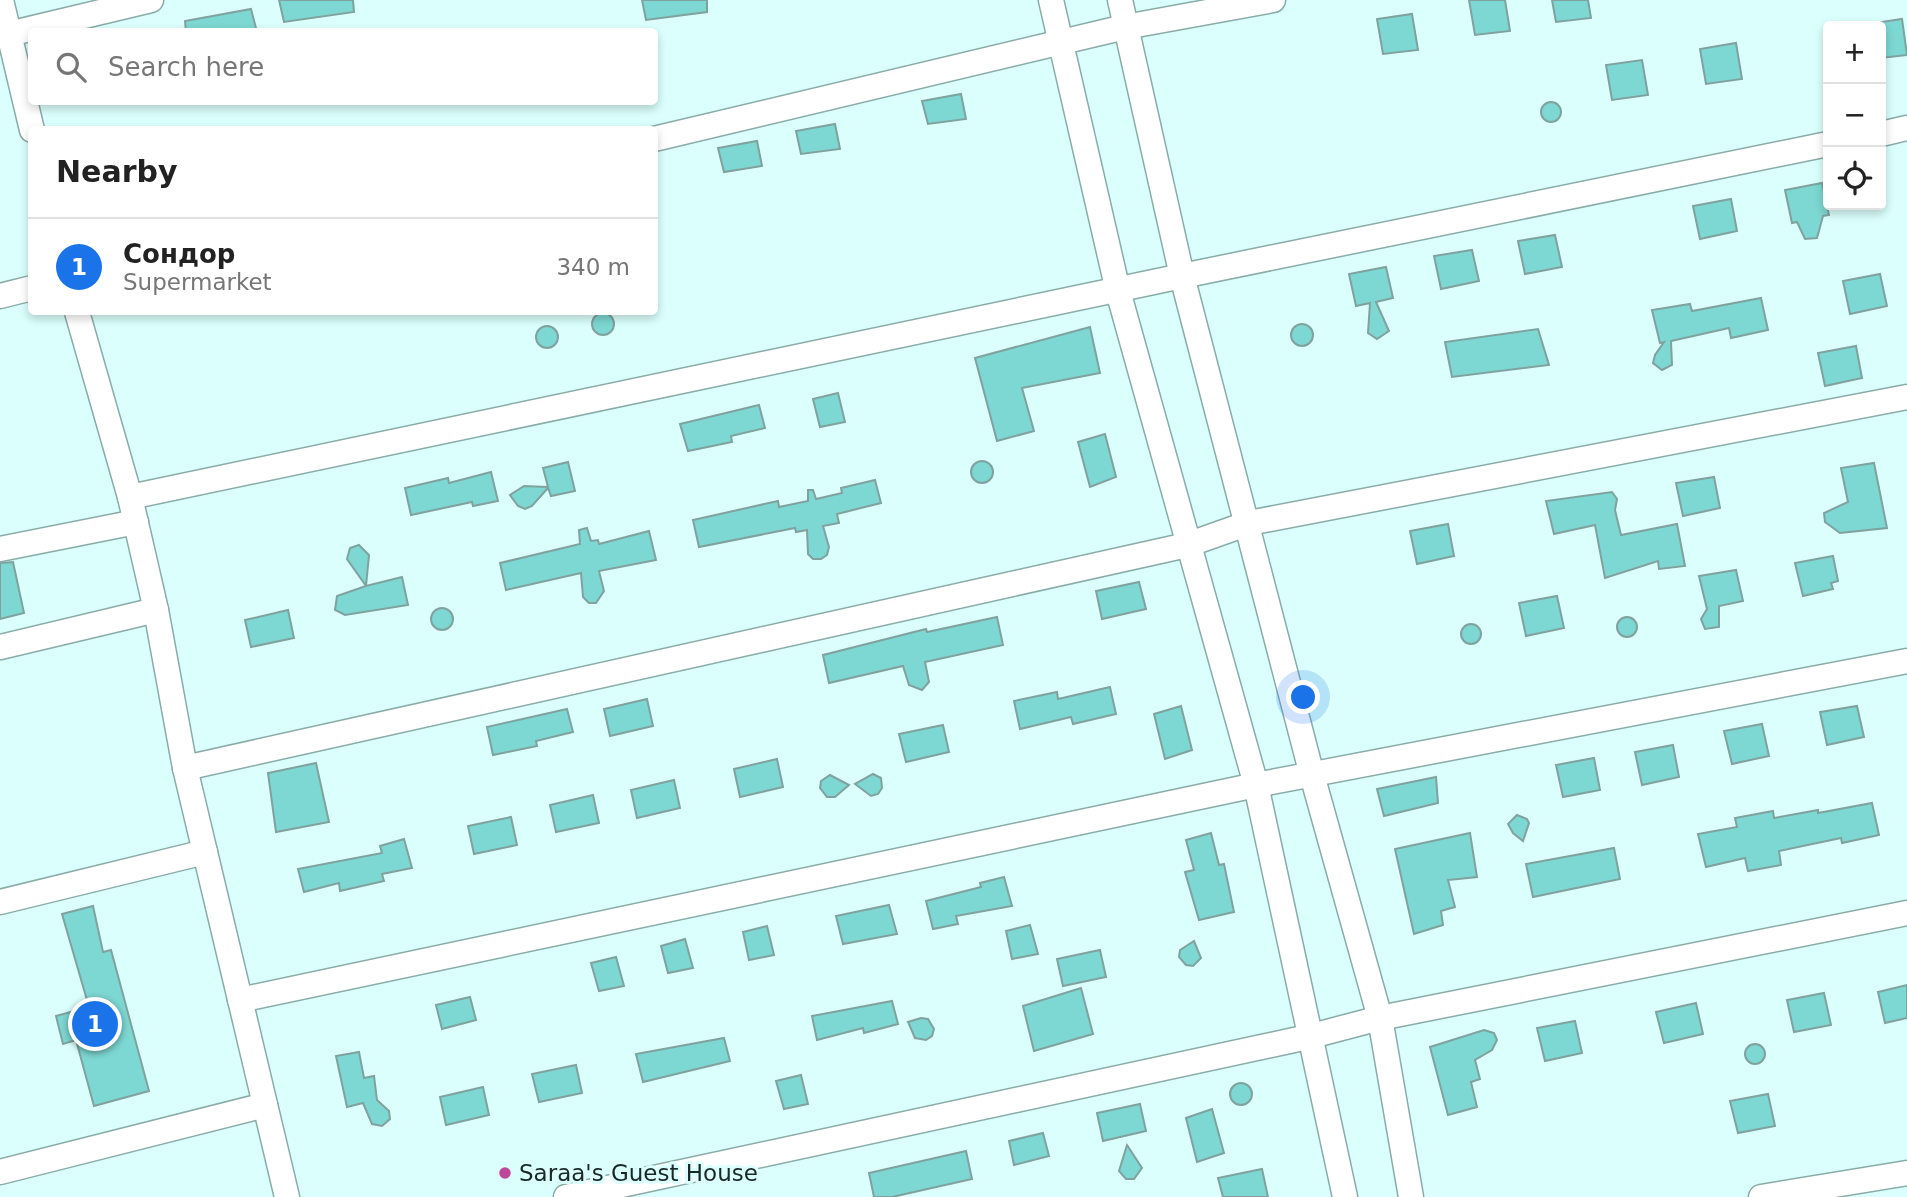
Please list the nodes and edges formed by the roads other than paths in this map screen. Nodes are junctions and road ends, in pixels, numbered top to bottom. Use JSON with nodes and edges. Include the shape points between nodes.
{"nodes":[{"id":1,"x":1,"y":0,"type":"edge"},
{"id":2,"x":151,"y":0,"type":"edge"},
{"id":3,"x":1051,"y":0,"type":"edge"},
{"id":4,"x":1119,"y":0,"type":"edge"},
{"id":5,"x":1273,"y":0,"type":"edge"},
{"id":6,"x":1125,"y":27,"type":"junction"},
{"id":7,"x":34,"y":28,"type":"edge"},
{"id":8,"x":28,"y":29,"type":"edge"},
{"id":9,"x":5,"y":35,"type":"edge"},
{"id":10,"x":1060,"y":42,"type":"junction"},
{"id":11,"x":31,"y":126,"type":"edge"},
{"id":12,"x":1907,"y":128,"type":"edge"},
{"id":13,"x":1886,"y":133,"type":"edge"},
{"id":14,"x":658,"y":138,"type":"edge"},
{"id":15,"x":1823,"y":145,"type":"edge"},
{"id":16,"x":1182,"y":276,"type":"junction"},
{"id":17,"x":28,"y":289,"type":"edge"},
{"id":18,"x":1118,"y":291,"type":"junction"},
{"id":19,"x":0,"y":296,"type":"edge"},
{"id":20,"x":78,"y":315,"type":"edge"},
{"id":21,"x":1907,"y":397,"type":"edge"},
{"id":22,"x":130,"y":497,"type":"junction"},
{"id":23,"x":136,"y":522,"type":"junction"},
{"id":24,"x":1249,"y":523,"type":"junction"},
{"id":25,"x":1187,"y":545,"type":"junction"},
{"id":26,"x":0,"y":549,"type":"edge"},
{"id":27,"x":156,"y":610,"type":"junction"},
{"id":28,"x":0,"y":647,"type":"edge"},
{"id":29,"x":1907,"y":661,"type":"edge"},
{"id":30,"x":185,"y":768,"type":"junction"},
{"id":31,"x":1312,"y":775,"type":"junction"},
{"id":32,"x":1256,"y":785,"type":"junction"},
{"id":33,"x":205,"y":852,"type":"junction"},
{"id":34,"x":0,"y":902,"type":"edge"},
{"id":35,"x":1907,"y":913,"type":"edge"},
{"id":36,"x":240,"y":1000,"type":"junction"},
{"id":37,"x":1380,"y":1018,"type":"junction"},
{"id":38,"x":1308,"y":1037,"type":"junction"},
{"id":39,"x":265,"y":1105,"type":"junction"},
{"id":40,"x":0,"y":1172,"type":"edge"},
{"id":41,"x":1907,"y":1172,"type":"edge"},
{"id":42,"x":287,"y":1197,"type":"edge"},
{"id":43,"x":566,"y":1197,"type":"edge"},
{"id":44,"x":1345,"y":1197,"type":"edge"},
{"id":45,"x":1411,"y":1197,"type":"edge"},
{"id":46,"x":1761,"y":1197,"type":"edge"}],
"edges":[{"from":1,"to":9,"type":"street"},
{"from":2,"to":7,"type":"street"},
{"from":3,"to":10,"type":"street"},
{"from":4,"to":6,"type":"street"},
{"from":5,"to":6,"type":"street"},
{"from":6,"to":10,"type":"street"},
{"from":6,"to":16,"type":"street"},
{"from":8,"to":9,"type":"street"},
{"from":9,"to":11,"type":"street"},
{"from":10,"to":14,"type":"street"},
{"from":10,"to":18,"type":"street"},
{"from":12,"to":13,"type":"street"},
{"from":15,"to":16,"type":"street"},
{"from":16,"to":18,"type":"street"},
{"from":16,"to":24,"type":"street"},
{"from":17,"to":19,"type":"street"},
{"from":18,"to":22,"type":"street"},
{"from":18,"to":25,"type":"street"},
{"from":20,"to":22,"type":"street"},
{"from":21,"to":24,"type":"street"},
{"from":22,"to":23,"type":"street"},
{"from":23,"to":26,"type":"street"},
{"from":23,"to":27,"type":"street"},
{"from":24,"to":25,"type":"street"},
{"from":24,"to":31,"type":"street"},
{"from":25,"to":30,"type":"street"},
{"from":25,"to":32,"type":"street"},
{"from":27,"to":28,"type":"street"},
{"from":27,"to":30,"type":"street"},
{"from":29,"to":31,"type":"street"},
{"from":30,"to":33,"type":"street"},
{"from":31,"to":32,"type":"street"},
{"from":31,"to":37,"type":"street"},
{"from":32,"to":36,"type":"street"},
{"from":32,"to":38,"type":"street"},
{"from":33,"to":34,"type":"street"},
{"from":33,"to":36,"type":"street"},
{"from":35,"to":37,"type":"street"},
{"from":36,"to":39,"type":"street"},
{"from":37,"to":38,"type":"street"},
{"from":37,"to":45,"type":"street"},
{"from":38,"to":43,"type":"street"},
{"from":38,"to":44,"type":"street"},
{"from":39,"to":40,"type":"street"},
{"from":39,"to":42,"type":"street"},
{"from":41,"to":46,"type":"street"}]}
